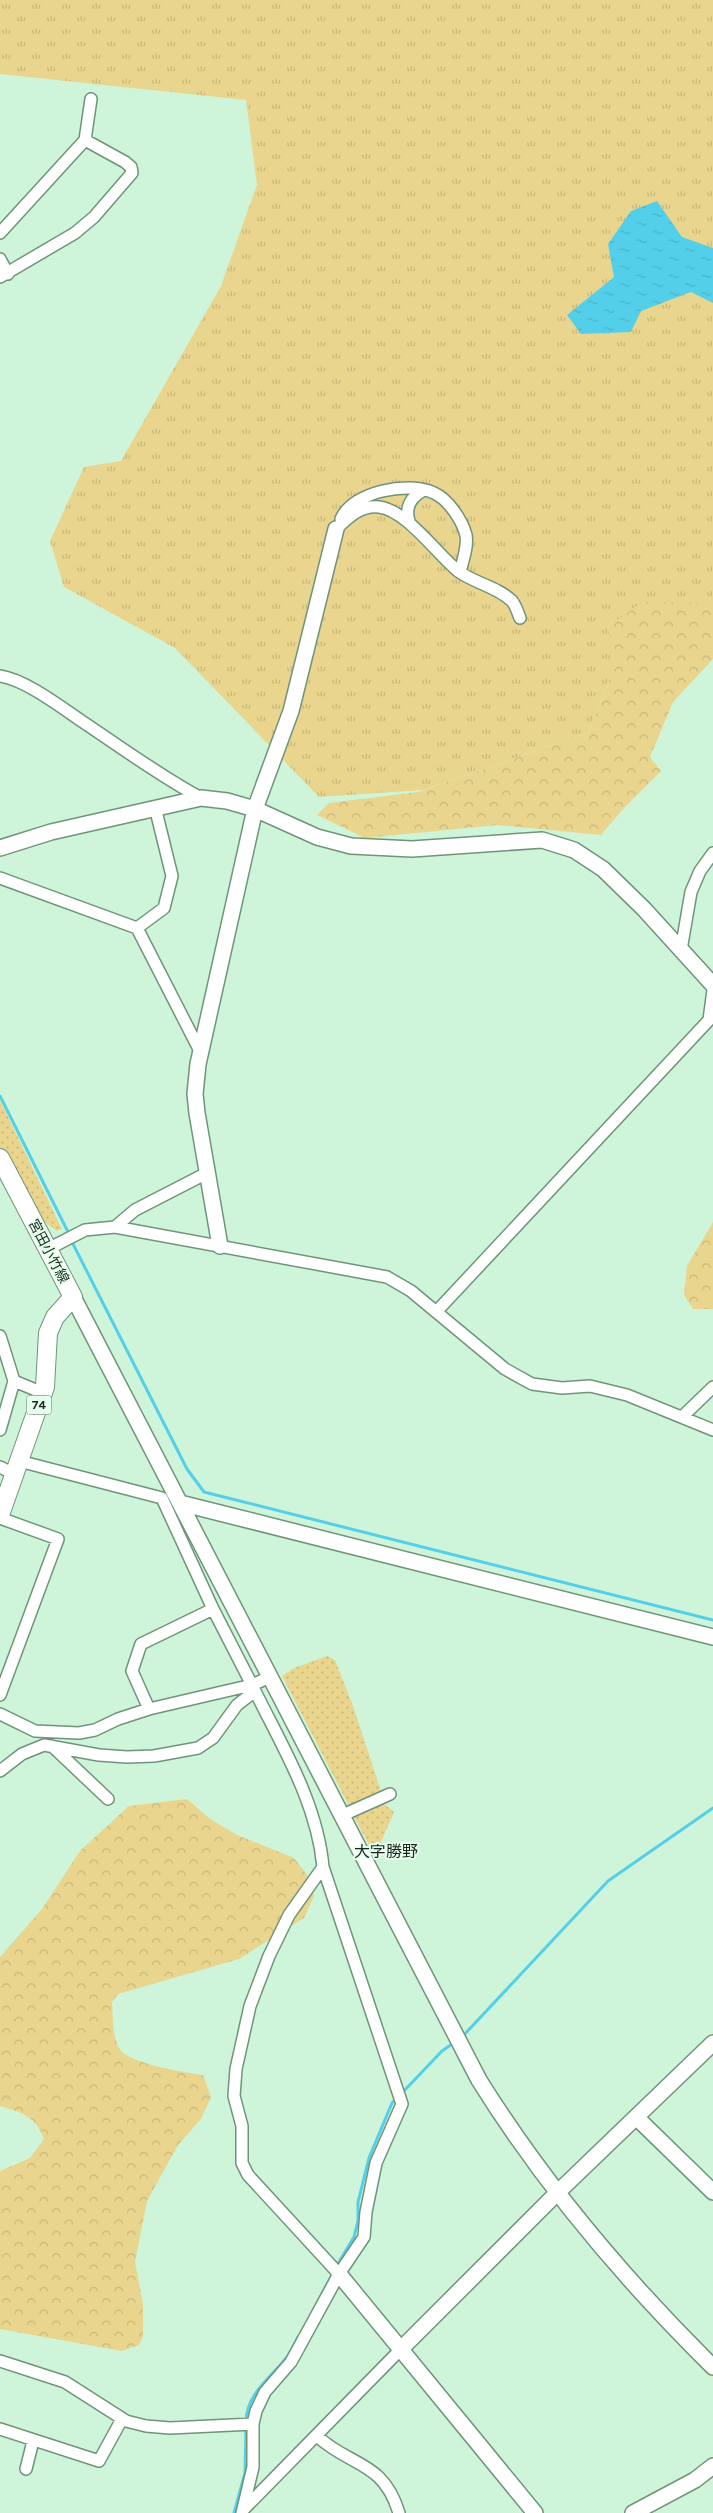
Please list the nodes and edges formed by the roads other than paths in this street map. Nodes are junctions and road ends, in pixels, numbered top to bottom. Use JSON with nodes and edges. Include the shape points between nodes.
{"nodes":[{"id":1,"x":91,"y":100,"type":"dead end"},
{"id":2,"x":85,"y":140,"type":"junction"},
{"id":3,"x":0,"y":233,"type":"edge"},
{"id":4,"x":0,"y":259,"type":"edge"},
{"id":5,"x":4,"y":275,"type":"edge"},
{"id":6,"x":424,"y":490,"type":"junction"},
{"id":7,"x":410,"y":524,"type":"junction"},
{"id":8,"x":336,"y":529,"type":"junction"},
{"id":9,"x":460,"y":572,"type":"junction"},
{"id":10,"x":520,"y":618,"type":"dead end"},
{"id":11,"x":0,"y":676,"type":"edge"},
{"id":12,"x":201,"y":798,"type":"junction"},
{"id":13,"x":155,"y":807,"type":"junction"},
{"id":14,"x":255,"y":810,"type":"junction"},
{"id":15,"x":0,"y":848,"type":"edge"},
{"id":16,"x":713,"y":853,"type":"edge"},
{"id":17,"x":0,"y":878,"type":"edge"},
{"id":18,"x":137,"y":928,"type":"junction"},
{"id":19,"x":680,"y":950,"type":"junction"},
{"id":20,"x":713,"y":985,"type":"edge"},
{"id":21,"x":713,"y":990,"type":"edge"},
{"id":22,"x":711,"y":1020,"type":"edge"},
{"id":23,"x":201,"y":1053,"type":"junction"},
{"id":24,"x":0,"y":1158,"type":"edge"},
{"id":25,"x":207,"y":1173,"type":"junction"},
{"id":26,"x":115,"y":1227,"type":"junction"},
{"id":27,"x":220,"y":1246,"type":"junction"},
{"id":28,"x":48,"y":1249,"type":"junction"},
{"id":29,"x":73,"y":1297,"type":"junction"},
{"id":30,"x":436,"y":1311,"type":"junction"},
{"id":31,"x":0,"y":1336,"type":"edge"},
{"id":32,"x":14,"y":1380,"type":"junction"},
{"id":33,"x":713,"y":1387,"type":"edge"},
{"id":34,"x":43,"y":1393,"type":"junction"},
{"id":35,"x":682,"y":1417,"type":"junction"},
{"id":36,"x":0,"y":1430,"type":"edge"},
{"id":37,"x":713,"y":1430,"type":"edge"},
{"id":38,"x":11,"y":1467,"type":"edge"},
{"id":39,"x":180,"y":1503,"type":"junction"},
{"id":40,"x":0,"y":1516,"type":"edge"},
{"id":41,"x":213,"y":1609,"type":"junction"},
{"id":42,"x":713,"y":1637,"type":"edge"},
{"id":43,"x":270,"y":1677,"type":"junction"},
{"id":44,"x":253,"y":1688,"type":"junction"},
{"id":45,"x":0,"y":1695,"type":"edge"},
{"id":46,"x":149,"y":1709,"type":"junction"},
{"id":47,"x":0,"y":1714,"type":"edge"},
{"id":48,"x":42,"y":1732,"type":"junction"},
{"id":49,"x":51,"y":1745,"type":"junction"},
{"id":50,"x":0,"y":1771,"type":"edge"},
{"id":51,"x":386,"y":1795,"type":"dead end"},
{"id":52,"x":108,"y":1799,"type":"dead end"},
{"id":53,"x":343,"y":1815,"type":"junction"},
{"id":54,"x":323,"y":1867,"type":"junction"},
{"id":55,"x":713,"y":2043,"type":"edge"},
{"id":56,"x":636,"y":2117,"type":"junction"},
{"id":57,"x":713,"y":2192,"type":"edge"},
{"id":58,"x":556,"y":2194,"type":"junction"},
{"id":59,"x":339,"y":2274,"type":"junction"},
{"id":60,"x":400,"y":2350,"type":"junction"},
{"id":61,"x":0,"y":2361,"type":"edge"},
{"id":62,"x":713,"y":2367,"type":"edge"},
{"id":63,"x":122,"y":2419,"type":"junction"},
{"id":64,"x":253,"y":2424,"type":"junction"},
{"id":65,"x":0,"y":2429,"type":"edge"},
{"id":66,"x":317,"y":2436,"type":"junction"},
{"id":67,"x":33,"y":2441,"type":"junction"},
{"id":68,"x":713,"y":2466,"type":"edge"},
{"id":69,"x":26,"y":2469,"type":"dead end"},
{"id":70,"x":243,"y":2511,"type":"edge"},
{"id":71,"x":399,"y":2513,"type":"edge"},
{"id":72,"x":534,"y":2513,"type":"edge"},
{"id":73,"x":633,"y":2513,"type":"edge"}],
"edges":[{"from":1,"to":2,"type":"street"},
{"from":2,"to":3,"type":"street"},
{"from":2,"to":5,"type":"street","via":[[125,162],[132,173],[94,217],[75,233]]},
{"from":4,"to":5,"type":"street"},
{"from":6,"to":7,"type":"street","via":[[411,500],[407,510]]},
{"from":6,"to":8,"type":"street","via":[[383,491],[367,496],[350,505]]},
{"from":6,"to":9,"type":"street","via":[[445,501],[461,522],[466,544]]},
{"from":7,"to":8,"type":"street","via":[[386,508],[376,506],[352,514]]},
{"from":7,"to":9,"type":"street"},
{"from":8,"to":14,"type":"street","via":[[291,711]]},
{"from":9,"to":10,"type":"street","via":[[512,602]]},
{"from":11,"to":12,"type":"street","via":[[10,678],[57,704]]},
{"from":12,"to":13,"type":"street"},
{"from":12,"to":14,"type":"street","via":[[227,801]]},
{"from":13,"to":15,"type":"street"},
{"from":13,"to":18,"type":"street","via":[[172,876],[164,908]]},
{"from":14,"to":19,"type":"street","via":[[317,837],[351,846],[412,850],[542,840],[562,845],[603,870]]},
{"from":14,"to":23,"type":"street"},
{"from":16,"to":19,"type":"street","via":[[691,892]]},
{"from":17,"to":18,"type":"street"},
{"from":18,"to":23,"type":"street"},
{"from":19,"to":20,"type":"street"},
{"from":21,"to":22,"type":"street"},
{"from":22,"to":30,"type":"street"},
{"from":23,"to":25,"type":"street","via":[[195,1094]]},
{"from":24,"to":28,"type":"main road","name":"宮田小竹線"},
{"from":25,"to":26,"type":"street","via":[[135,1210]]},
{"from":25,"to":27,"type":"street"},
{"from":26,"to":27,"type":"street"},
{"from":26,"to":28,"type":"street","via":[[85,1230]]},
{"from":27,"to":30,"type":"street","via":[[387,1277]]},
{"from":28,"to":29,"type":"main road","name":"宮田小竹線"},
{"from":29,"to":34,"type":"main road","name":"宮田小竹線","number":"74","via":[[55,1316],[48,1332]]},
{"from":29,"to":39,"type":"street"},
{"from":30,"to":35,"type":"street","via":[[505,1369],[532,1384],[562,1388],[590,1386],[627,1395]]},
{"from":31,"to":32,"type":"street"},
{"from":32,"to":34,"type":"street"},
{"from":32,"to":36,"type":"street"},
{"from":33,"to":35,"type":"street"},
{"from":34,"to":38,"type":"main road","name":"宮田小竹線","number":"74"},
{"from":35,"to":37,"type":"street"},
{"from":38,"to":40,"type":"main road","name":"宮田小竹線","number":"74"},
{"from":38,"to":41,"type":"street","via":[[162,1498]]},
{"from":39,"to":42,"type":"street"},
{"from":39,"to":43,"type":"street"},
{"from":40,"to":45,"type":"street","via":[[58,1539]]},
{"from":41,"to":44,"type":"street"},
{"from":41,"to":46,"type":"street","via":[[141,1644],[132,1671]]},
{"from":43,"to":44,"type":"street"},
{"from":43,"to":53,"type":"street"},
{"from":44,"to":46,"type":"street"},
{"from":44,"to":49,"type":"street","via":[[213,1738],[198,1748],[127,1757]]},
{"from":44,"to":54,"type":"street","via":[[310,1807],[321,1842]]},
{"from":46,"to":48,"type":"street","via":[[95,1730]]},
{"from":47,"to":48,"type":"street","via":[[28,1729]]},
{"from":48,"to":49,"type":"street"},
{"from":49,"to":50,"type":"street","via":[[22,1754]]},
{"from":49,"to":52,"type":"street"},
{"from":51,"to":53,"type":"street"},
{"from":53,"to":58,"type":"street","via":[[458,2040],[499,2112]]},
{"from":54,"to":59,"type":"street","via":[[402,2104],[376,2163],[364,2237]]},
{"from":54,"to":59,"type":"street","via":[[289,1915],[269,1956],[250,2006],[236,2069],[234,2096],[242,2126],[242,2163],[248,2175]]},
{"from":55,"to":56,"type":"street"},
{"from":56,"to":57,"type":"street"},
{"from":56,"to":58,"type":"street"},
{"from":58,"to":60,"type":"street"},
{"from":58,"to":62,"type":"street","via":[[632,2283]]},
{"from":59,"to":60,"type":"street"},
{"from":59,"to":64,"type":"street","via":[[291,2362],[265,2392]]},
{"from":60,"to":66,"type":"street"},
{"from":60,"to":72,"type":"street"},
{"from":61,"to":63,"type":"street","via":[[65,2382]]},
{"from":63,"to":64,"type":"street","via":[[170,2428]]},
{"from":63,"to":67,"type":"street","via":[[99,2461]]},
{"from":64,"to":70,"type":"street","via":[[253,2467]]},
{"from":65,"to":67,"type":"street"},
{"from":66,"to":70,"type":"street"},
{"from":66,"to":71,"type":"street","via":[[330,2448],[360,2462],[382,2478]]},
{"from":67,"to":69,"type":"street"},
{"from":68,"to":73,"type":"street","via":[[695,2480]]}]}
